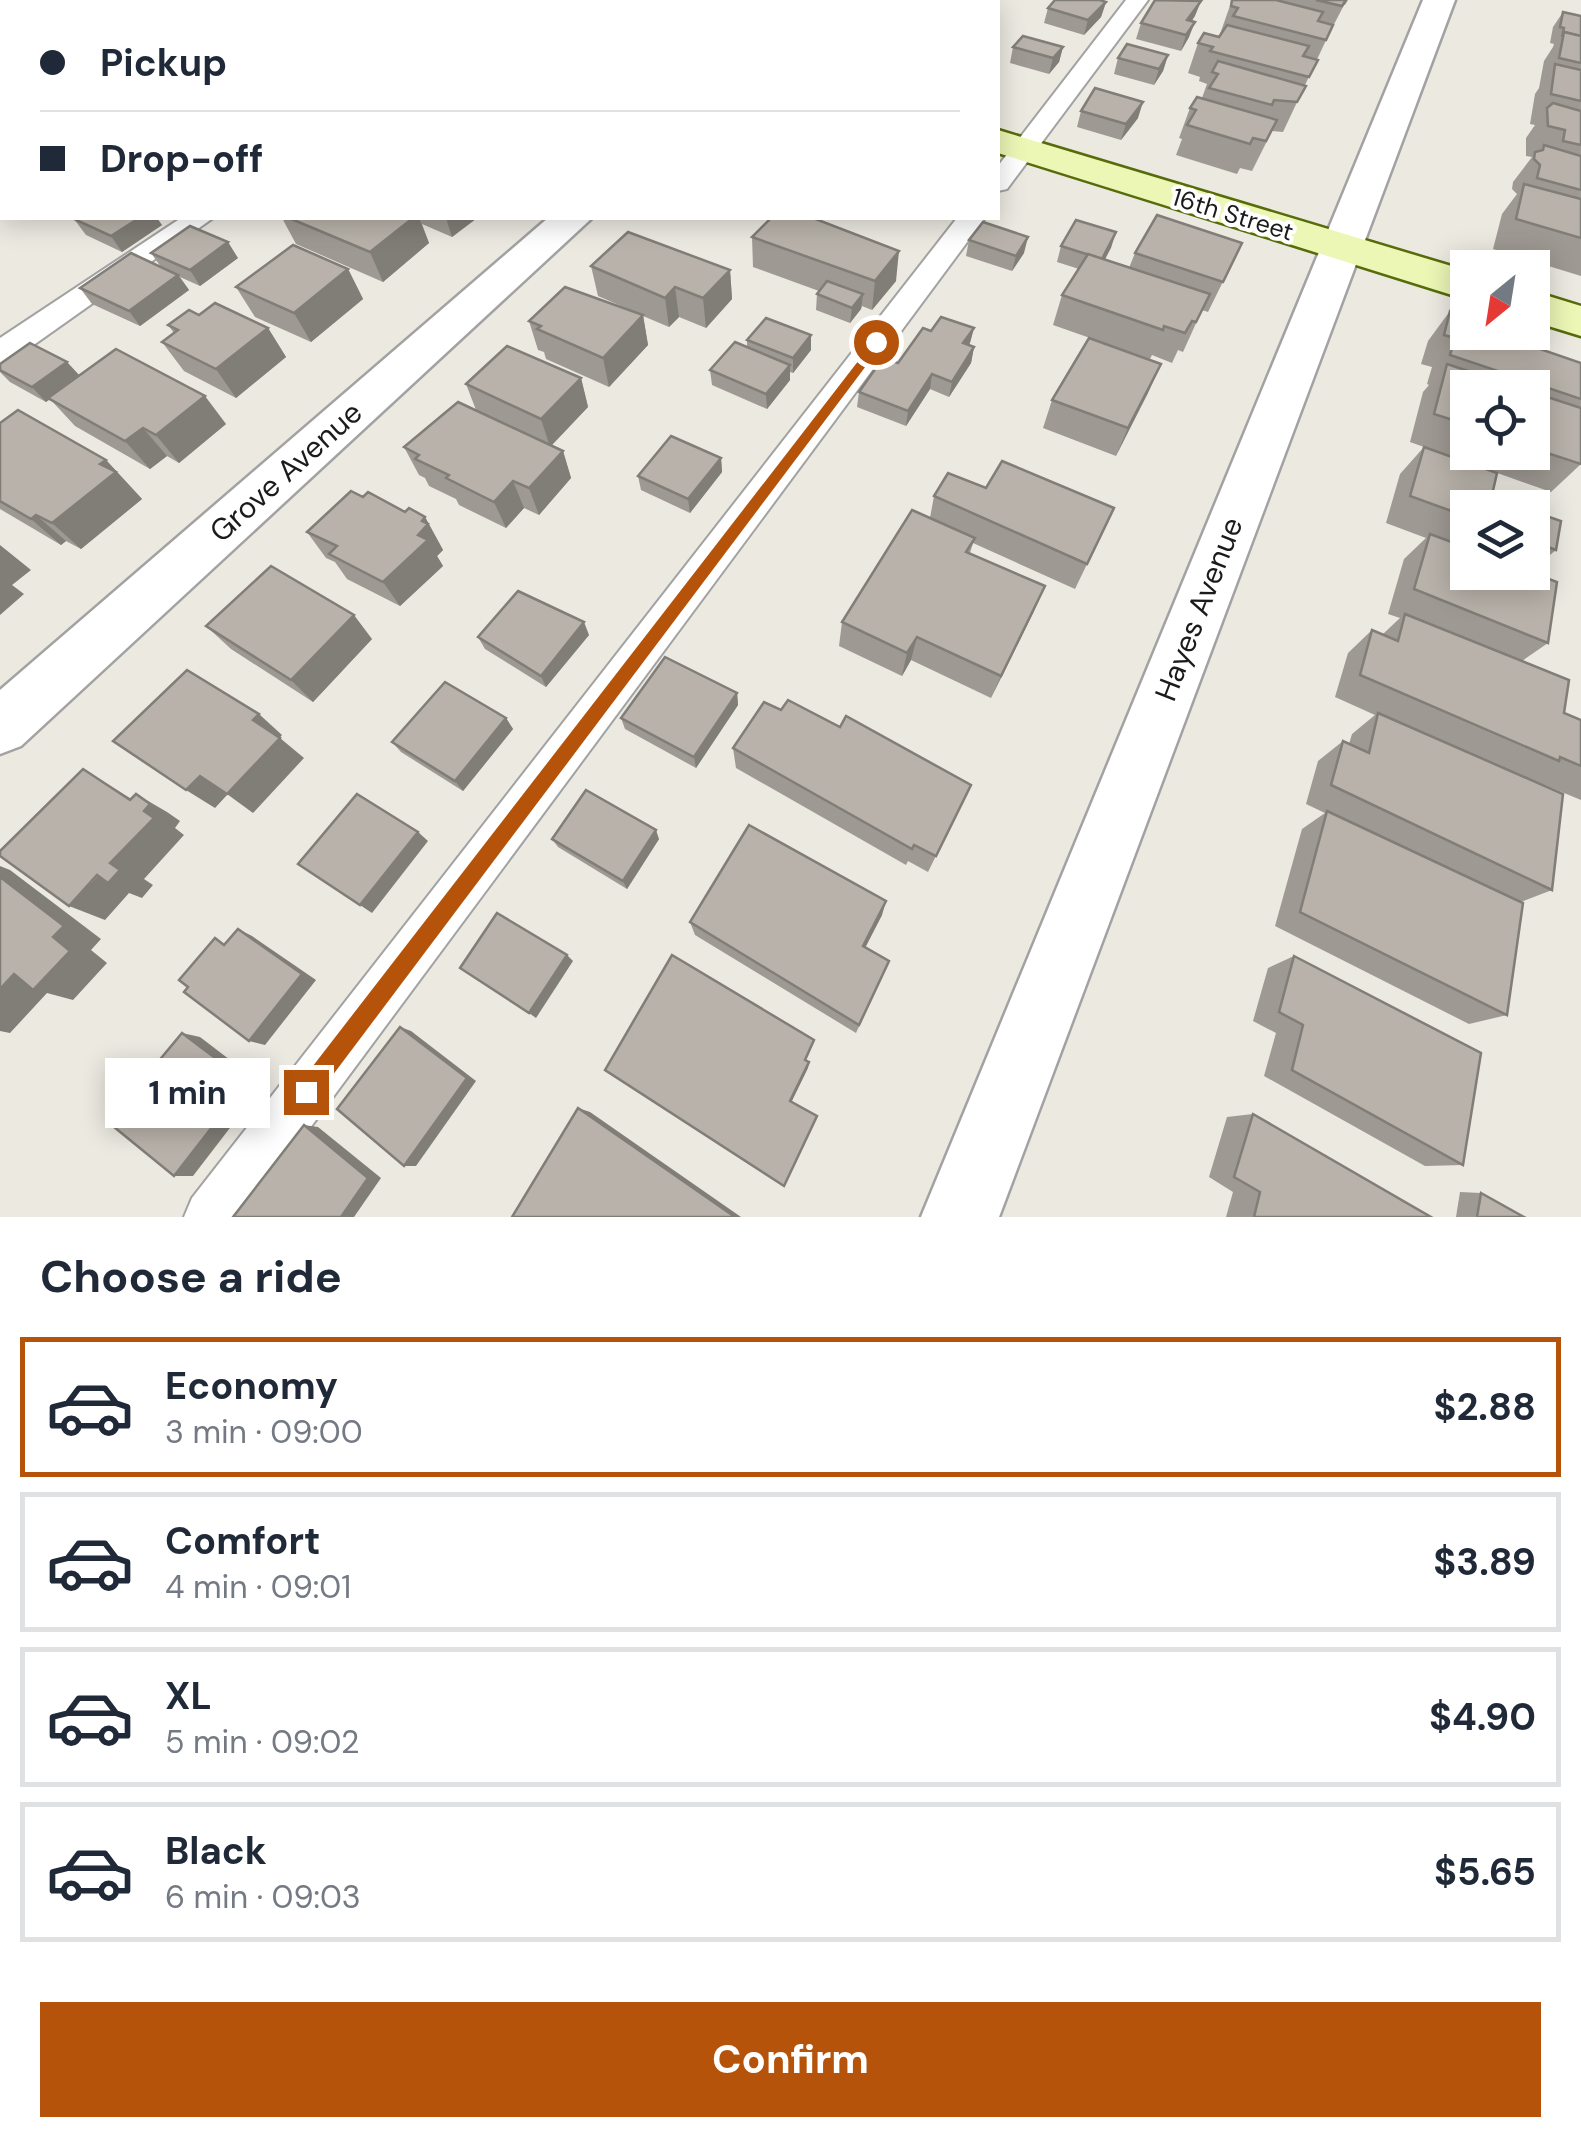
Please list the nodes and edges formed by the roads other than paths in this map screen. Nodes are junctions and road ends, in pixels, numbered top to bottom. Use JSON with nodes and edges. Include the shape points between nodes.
{"nodes":[{"id":1,"x":1137,"y":0,"type":"edge"},
{"id":2,"x":1439,"y":0,"type":"edge"},
{"id":3,"x":1010,"y":145,"type":"edge"},
{"id":4,"x":1000,"y":177,"type":"edge"},
{"id":5,"x":196,"y":220,"type":"edge"},
{"id":6,"x":570,"y":220,"type":"edge"},
{"id":7,"x":969,"y":220,"type":"edge"},
{"id":8,"x":1341,"y":247,"type":"junction"},
{"id":9,"x":1450,"y":280,"type":"edge"},
{"id":10,"x":1550,"y":312,"type":"edge"},
{"id":11,"x":1581,"y":321,"type":"edge"},
{"id":12,"x":0,"y":353,"type":"edge"},
{"id":13,"x":0,"y":727,"type":"edge"},
{"id":14,"x":211,"y":1217,"type":"edge"},
{"id":15,"x":960,"y":1217,"type":"edge"}],
"edges":[{"from":1,"to":3,"type":"lane"},
{"from":2,"to":8,"type":"street","name":"Hayes Avenue"},
{"from":3,"to":4,"type":"lane"},
{"from":3,"to":8,"type":"street","name":"16th Street"},
{"from":5,"to":12,"type":"lane"},
{"from":6,"to":13,"type":"street","name":"Grove Avenue"},
{"from":7,"to":14,"type":"lane"},
{"from":8,"to":9,"type":"street","name":"16th Street"},
{"from":8,"to":15,"type":"street","name":"Hayes Avenue"},
{"from":10,"to":11,"type":"street"}]}
